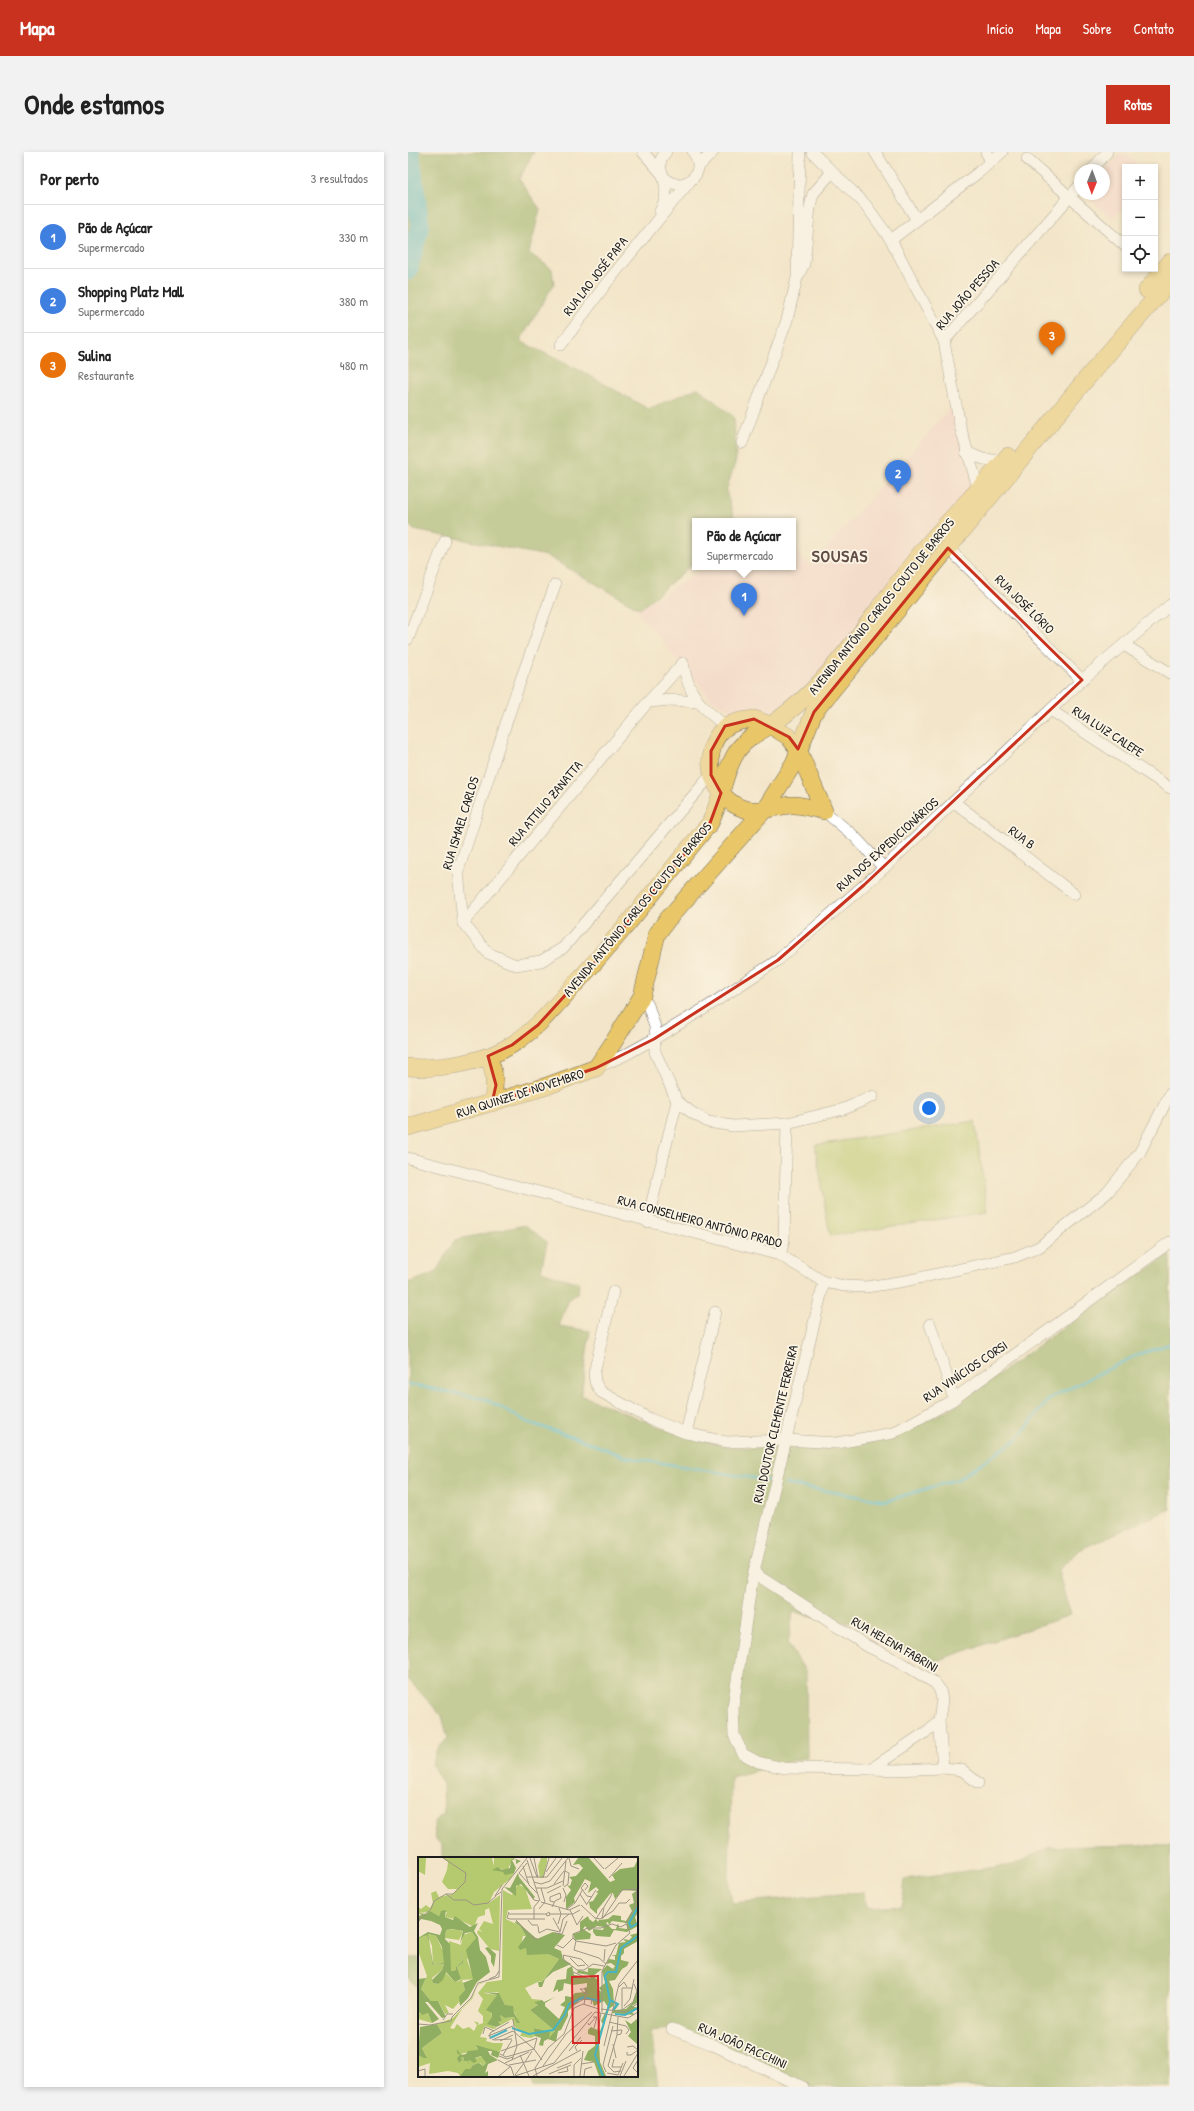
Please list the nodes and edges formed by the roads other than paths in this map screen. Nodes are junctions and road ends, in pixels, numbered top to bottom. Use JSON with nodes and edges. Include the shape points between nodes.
{"nodes":[{"id":1,"x":643,"y":152,"type":"edge"},
{"id":2,"x":666,"y":152,"type":"edge"},
{"id":3,"x":693,"y":152,"type":"edge"},
{"id":4,"x":713,"y":152,"type":"edge"},
{"id":5,"x":800,"y":152,"type":"edge"},
{"id":6,"x":812,"y":152,"type":"edge"},
{"id":7,"x":875,"y":152,"type":"edge"},
{"id":8,"x":1002,"y":152,"type":"edge"},
{"id":9,"x":1107,"y":152,"type":"edge"},
{"id":10,"x":989,"y":157,"type":"edge"},
{"id":11,"x":1027,"y":160,"type":"dead end"},
{"id":12,"x":1097,"y":164,"type":"edge"},
{"id":13,"x":699,"y":166,"type":"junction"},
{"id":14,"x":832,"y":172,"type":"junction"},
{"id":15,"x":662,"y":175,"type":"junction"},
{"id":16,"x":690,"y":182,"type":"junction"},
{"id":17,"x":1074,"y":192,"type":"edge"},
{"id":18,"x":1070,"y":197,"type":"junction"},
{"id":19,"x":916,"y":220,"type":"junction"},
{"id":20,"x":653,"y":225,"type":"junction"},
{"id":21,"x":890,"y":240,"type":"junction"},
{"id":22,"x":1122,"y":243,"type":"edge"},
{"id":23,"x":1170,"y":262,"type":"edge"},
{"id":24,"x":797,"y":278,"type":"junction"},
{"id":25,"x":1164,"y":279,"type":"edge"},
{"id":26,"x":944,"y":341,"type":"junction"},
{"id":27,"x":561,"y":345,"type":"dead end"},
{"id":28,"x":742,"y":443,"type":"dead end"},
{"id":29,"x":966,"y":452,"type":"junction"},
{"id":30,"x":1004,"y":461,"type":"junction"},
{"id":31,"x":979,"y":491,"type":"junction"},
{"id":32,"x":445,"y":541,"type":"dead end"},
{"id":33,"x":948,"y":548,"type":"junction"},
{"id":34,"x":555,"y":585,"type":"dead end"},
{"id":35,"x":1170,"y":605,"type":"edge"},
{"id":36,"x":408,"y":639,"type":"edge"},
{"id":37,"x":1124,"y":645,"type":"junction"},
{"id":38,"x":1170,"y":673,"type":"edge"},
{"id":39,"x":1082,"y":680,"type":"junction"},
{"id":40,"x":648,"y":702,"type":"junction"},
{"id":41,"x":697,"y":702,"type":"junction"},
{"id":42,"x":1052,"y":711,"type":"junction"},
{"id":43,"x":770,"y":725,"type":"junction"},
{"id":44,"x":724,"y":726,"type":"junction"},
{"id":45,"x":798,"y":749,"type":"junction"},
{"id":46,"x":711,"y":774,"type":"junction"},
{"id":47,"x":1170,"y":788,"type":"edge"},
{"id":48,"x":721,"y":793,"type":"junction"},
{"id":49,"x":954,"y":802,"type":"junction"},
{"id":50,"x":765,"y":809,"type":"junction"},
{"id":51,"x":824,"y":811,"type":"junction"},
{"id":52,"x":884,"y":868,"type":"junction"},
{"id":53,"x":1074,"y":894,"type":"dead end"},
{"id":54,"x":463,"y":923,"type":"junction"},
{"id":55,"x":642,"y":996,"type":"junction"},
{"id":56,"x":654,"y":1039,"type":"junction"},
{"id":57,"x":488,"y":1056,"type":"junction"},
{"id":58,"x":408,"y":1067,"type":"edge"},
{"id":59,"x":596,"y":1068,"type":"junction"},
{"id":60,"x":1170,"y":1094,"type":"edge"},
{"id":61,"x":873,"y":1096,"type":"dead end"},
{"id":62,"x":677,"y":1101,"type":"junction"},
{"id":63,"x":492,"y":1102,"type":"junction"},
{"id":64,"x":787,"y":1123,"type":"junction"},
{"id":65,"x":408,"y":1127,"type":"edge"},
{"id":66,"x":408,"y":1158,"type":"edge"},
{"id":67,"x":647,"y":1222,"type":"junction"},
{"id":68,"x":1170,"y":1242,"type":"edge"},
{"id":69,"x":780,"y":1255,"type":"junction"},
{"id":70,"x":824,"y":1282,"type":"junction"},
{"id":71,"x":613,"y":1292,"type":"dead end"},
{"id":72,"x":715,"y":1312,"type":"dead end"},
{"id":73,"x":930,"y":1324,"type":"dead end"},
{"id":74,"x":954,"y":1399,"type":"junction"},
{"id":75,"x":686,"y":1433,"type":"junction"},
{"id":76,"x":786,"y":1440,"type":"junction"},
{"id":77,"x":754,"y":1573,"type":"junction"},
{"id":78,"x":939,"y":1720,"type":"junction"},
{"id":79,"x":943,"y":1768,"type":"junction"},
{"id":80,"x":871,"y":1769,"type":"junction"},
{"id":81,"x":978,"y":1783,"type":"dead end"},
{"id":82,"x":672,"y":2029,"type":"dead end"},
{"id":83,"x":803,"y":2087,"type":"edge"}],
"edges":[{"from":1,"to":15,"type":"street"},
{"from":2,"to":15,"type":"street","name":"RUA LAO JOSÉ PAPA","via":[[661,160]]},
{"from":3,"to":13,"type":"street"},
{"from":4,"to":13,"type":"street","name":"RUA LAO JOSÉ PAPA"},
{"from":5,"to":24,"type":"street"},
{"from":6,"to":14,"type":"street"},
{"from":7,"to":19,"type":"street"},
{"from":8,"to":10,"type":"street"},
{"from":9,"to":12,"type":"street"},
{"from":10,"to":19,"type":"street"},
{"from":11,"to":18,"type":"street"},
{"from":13,"to":16,"type":"street","name":"RUA LAO JOSÉ PAPA"},
{"from":14,"to":21,"type":"street","via":[[865,204]]},
{"from":14,"to":24,"type":"street","via":[[813,194],[804,264]]},
{"from":15,"to":16,"type":"street","via":[[670,182]]},
{"from":15,"to":20,"type":"street","name":"RUA LAO JOSÉ PAPA","via":[[667,190],[666,198]]},
{"from":16,"to":20,"type":"street","name":"RUA LAO JOSÉ PAPA"},
{"from":17,"to":18,"type":"street","name":"RUA JOÃO PESSOA"},
{"from":18,"to":22,"type":"street"},
{"from":18,"to":26,"type":"street","name":"RUA JOÃO PESSOA"},
{"from":19,"to":21,"type":"street"},
{"from":20,"to":27,"type":"street","name":"RUA LAO JOSÉ PAPA"},
{"from":21,"to":26,"type":"street"},
{"from":23,"to":25,"type":"main road","name":"AVENIDA ANTÔNIO CARLOS COUTO DE BARROS"},
{"from":24,"to":28,"type":"street","via":[[787,320]]},
{"from":25,"to":30,"type":"main road","name":"AVENIDA ANTÔNIO CARLOS COUTO DE BARROS"},
{"from":25,"to":33,"type":"main road","name":"AVENIDA ANTÔNIO CARLOS COUTO DE BARROS"},
{"from":26,"to":29,"type":"street","name":"RUA JOÃO PESSOA"},
{"from":29,"to":30,"type":"street","via":[[983,459]]},
{"from":29,"to":31,"type":"street","name":"RUA JOÃO PESSOA"},
{"from":30,"to":31,"type":"main road","name":"AVENIDA ANTÔNIO CARLOS COUTO DE BARROS"},
{"from":31,"to":43,"type":"main road","name":"AVENIDA ANTÔNIO CARLOS COUTO DE BARROS","via":[[931,541],[826,676],[801,702]]},
{"from":32,"to":36,"type":"street"},
{"from":33,"to":39,"type":"street","name":"RUA JOSÉ LÓRIO"},
{"from":33,"to":45,"type":"main road","name":"AVENIDA ANTÔNIO CARLOS COUTO DE BARROS","via":[[814,712]]},
{"from":34,"to":54,"type":"street","name":"RUA ISMAEL CARLOS","via":[[515,696],[458,871]]},
{"from":35,"to":37,"type":"street","name":"RUA DOS EXPEDICIONÁRIOS"},
{"from":37,"to":38,"type":"street"},
{"from":37,"to":39,"type":"street","name":"RUA DOS EXPEDICIONÁRIOS"},
{"from":39,"to":42,"type":"street","name":"RUA DOS EXPEDICIONÁRIOS"},
{"from":40,"to":41,"type":"street"},
{"from":40,"to":41,"type":"street","name":"RUA ATTILIO ZANATTA","via":[[683,664],[686,682]]},
{"from":40,"to":54,"type":"street","name":"RUA ATTILIO ZANATTA"},
{"from":41,"to":44,"type":"street"},
{"from":42,"to":47,"type":"street","name":"RUA LUIZ CALEFE"},
{"from":42,"to":49,"type":"street","name":"RUA DOS EXPEDICIONÁRIOS","via":[[983,772]]},
{"from":43,"to":44,"type":"main road","via":[[754,719]]},
{"from":43,"to":45,"type":"main road","via":[[790,737]]},
{"from":43,"to":48,"type":"main road","name":"AVENIDA ANTÔNIO CARLOS COUTO DE BARROS","via":[[754,734],[739,750],[728,770]]},
{"from":44,"to":46,"type":"main road","via":[[711,751]]},
{"from":45,"to":50,"type":"main road","name":"AVENIDA ANTÔNIO CARLOS COUTO DE BARROS","via":[[788,775]]},
{"from":45,"to":51,"type":"main road"},
{"from":46,"to":48,"type":"main road"},
{"from":46,"to":54,"type":"street","via":[[563,948],[541,961],[516,964],[488,953]]},
{"from":48,"to":50,"type":"main road","via":[[736,805],[749,810]]},
{"from":48,"to":57,"type":"main road","name":"AVENIDA ANTÔNIO CARLOS COUTO DE BARROS","via":[[710,823],[591,967],[538,1025],[512,1045]]},
{"from":49,"to":52,"type":"street","name":"RUA DOS EXPEDICIONÁRIOS"},
{"from":49,"to":53,"type":"street","name":"RUA B"},
{"from":50,"to":51,"type":"main road","via":[[793,804]]},
{"from":50,"to":55,"type":"main road","name":"AVENIDA ANTÔNIO CARLOS COUTO DE BARROS","via":[[657,934]]},
{"from":51,"to":52,"type":"street","via":[[854,836]]},
{"from":52,"to":56,"type":"street","name":"RUA DOS EXPEDICIONÁRIOS","via":[[778,960]]},
{"from":55,"to":56,"type":"street","via":[[652,1016]]},
{"from":55,"to":59,"type":"main road","name":"RUA QUINZE DE NOVEMBRO"},
{"from":56,"to":59,"type":"street","name":"RUA DOS EXPEDICIONÁRIOS"},
{"from":56,"to":62,"type":"street","via":[[655,1052]]},
{"from":57,"to":58,"type":"main road","name":"AVENIDA ANTÔNIO CARLOS COUTO DE BARROS","via":[[425,1069]]},
{"from":57,"to":63,"type":"main road","via":[[496,1085]]},
{"from":59,"to":63,"type":"main road","name":"RUA QUINZE DE NOVEMBRO"},
{"from":60,"to":70,"type":"street","name":"RUA CONSELHEIRO ANTÔNIO PRADO","via":[[1140,1152],[1107,1194],[1039,1247],[1014,1257],[905,1281],[866,1286],[844,1286]]},
{"from":61,"to":64,"type":"street","via":[[844,1109]]},
{"from":62,"to":64,"type":"street","via":[[708,1122],[733,1126]]},
{"from":62,"to":67,"type":"street"},
{"from":63,"to":65,"type":"main road","name":"RUA QUINZE DE NOVEMBRO"},
{"from":64,"to":69,"type":"street","via":[[784,1240]]},
{"from":66,"to":67,"type":"street","name":"RUA CONSELHEIRO ANTÔNIO PRADO"},
{"from":67,"to":69,"type":"street","name":"RUA CONSELHEIRO ANTÔNIO PRADO"},
{"from":68,"to":74,"type":"street","name":"RUA VINÍCIOS CORSI"},
{"from":69,"to":70,"type":"street","name":"RUA CONSELHEIRO ANTÔNIO PRADO"},
{"from":70,"to":76,"type":"street","name":"RUA DOUTOR CLEMENTE FERREIRA"},
{"from":71,"to":75,"type":"street","name":"RUA VINÍCIOS CORSI","via":[[594,1374],[595,1382],[601,1392],[650,1419]]},
{"from":72,"to":75,"type":"street"},
{"from":73,"to":74,"type":"street"},
{"from":74,"to":76,"type":"street","name":"RUA VINÍCIOS CORSI","via":[[893,1433],[837,1443]]},
{"from":75,"to":76,"type":"street","name":"RUA VINÍCIOS CORSI","via":[[726,1442]]},
{"from":76,"to":77,"type":"street","name":"RUA DOUTOR CLEMENTE FERREIRA"},
{"from":77,"to":78,"type":"street","name":"RUA HELENA FABRINI","via":[[868,1646],[935,1682],[942,1700]]},
{"from":77,"to":80,"type":"street","via":[[733,1707],[734,1735],[743,1754],[758,1762],[784,1768]]},
{"from":78,"to":79,"type":"street","name":"RUA HELENA FABRINI"},
{"from":78,"to":80,"type":"street","via":[[930,1730]]},
{"from":79,"to":80,"type":"street"},
{"from":79,"to":81,"type":"street","via":[[962,1770]]},
{"from":82,"to":83,"type":"street","name":"RUA JOÃO FACCHINI","via":[[711,2044]]}]}
